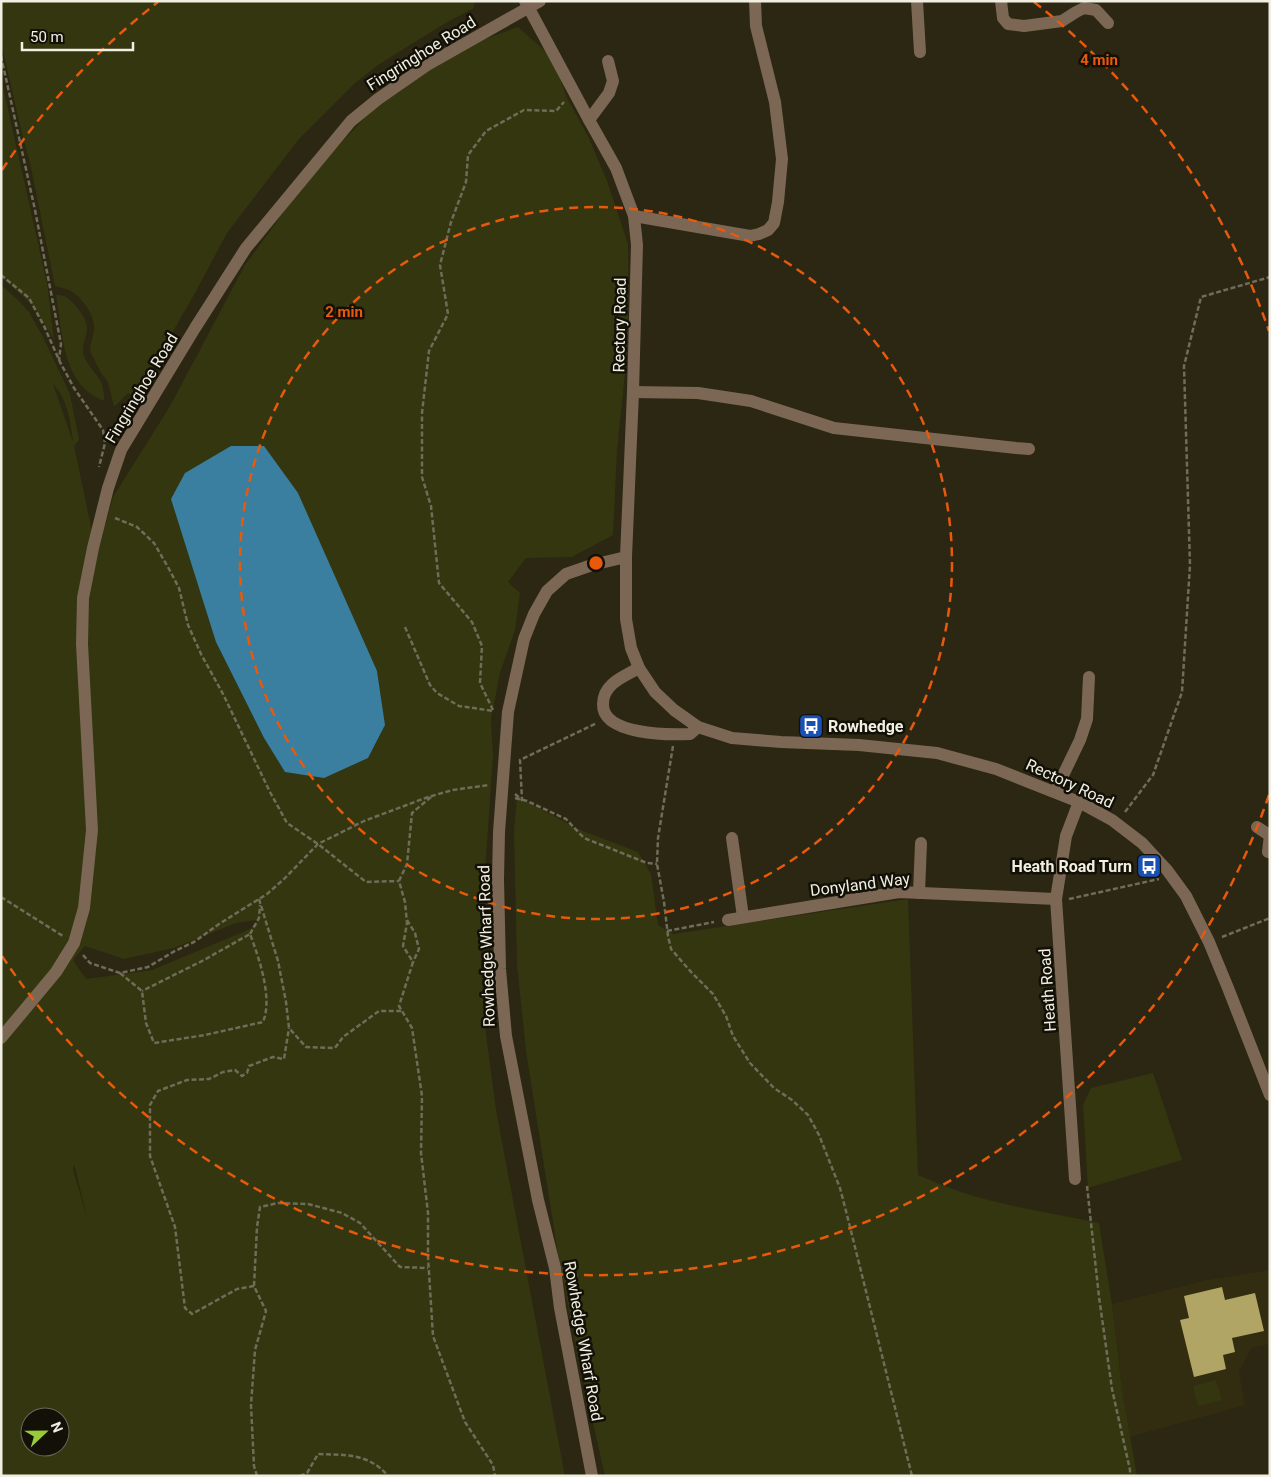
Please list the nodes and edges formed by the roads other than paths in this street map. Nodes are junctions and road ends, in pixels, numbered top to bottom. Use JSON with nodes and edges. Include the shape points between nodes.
{"nodes":[{"id":1,"x":540,"y":1,"type":"edge"},
{"id":2,"x":755,"y":1,"type":"edge"},
{"id":3,"x":916,"y":1,"type":"edge"},
{"id":4,"x":1000,"y":1,"type":"edge"},
{"id":5,"x":526,"y":4,"type":"edge"},
{"id":6,"x":1108,"y":23,"type":"dead end"},
{"id":7,"x":920,"y":52,"type":"dead end"},
{"id":8,"x":608,"y":61,"type":"dead end"},
{"id":9,"x":589,"y":120,"type":"junction"},
{"id":10,"x":634,"y":216,"type":"junction"},
{"id":11,"x":633,"y":392,"type":"junction"},
{"id":12,"x":1029,"y":448,"type":"dead end"},
{"id":13,"x":626,"y":557,"type":"junction"},
{"id":14,"x":639,"y":668,"type":"junction"},
{"id":15,"x":1089,"y":677,"type":"dead end"},
{"id":16,"x":698,"y":727,"type":"junction"},
{"id":17,"x":1055,"y":792,"type":"junction"},
{"id":18,"x":1079,"y":802,"type":"junction"},
{"id":19,"x":1257,"y":827,"type":"dead end"},
{"id":20,"x":1269,"y":835,"type":"edge"},
{"id":21,"x":732,"y":838,"type":"dead end"},
{"id":22,"x":921,"y":843,"type":"dead end"},
{"id":23,"x":1268,"y":852,"type":"dead end"},
{"id":24,"x":918,"y":893,"type":"junction"},
{"id":25,"x":1056,"y":900,"type":"junction"},
{"id":26,"x":743,"y":917,"type":"junction"},
{"id":27,"x":728,"y":920,"type":"road end"},
{"id":28,"x":1,"y":1038,"type":"edge"},
{"id":29,"x":1270,"y":1095,"type":"edge"},
{"id":30,"x":1075,"y":1178,"type":"road end"},
{"id":31,"x":592,"y":1476,"type":"edge"}],
"edges":[{"from":1,"to":5,"type":"street","name":"Fingringhoe Road"},
{"from":2,"to":10,"type":"street","via":[[756,26],[775,102],[782,159],[774,223],[768,230],[750,236]]},
{"from":3,"to":7,"type":"street"},
{"from":4,"to":6,"type":"street","via":[[1008,24],[1024,26],[1062,21],[1084,8],[1096,10]]},
{"from":5,"to":9,"type":"street","name":"Rectory Road"},
{"from":5,"to":28,"type":"street","name":"Fingringhoe Road","via":[[427,65],[350,121],[246,248],[121,450],[108,488],[83,598],[82,644],[92,830],[84,908],[74,944],[56,972]]},
{"from":8,"to":9,"type":"street","via":[[613,80],[609,92]]},
{"from":9,"to":10,"type":"street","name":"Rectory Road","via":[[616,168]]},
{"from":10,"to":11,"type":"street","name":"Rectory Road","via":[[637,245]]},
{"from":11,"to":12,"type":"street","via":[[698,393],[751,401],[834,428]]},
{"from":11,"to":13,"type":"street","name":"Rectory Road"},
{"from":13,"to":14,"type":"street","name":"Rectory Road","via":[[626,619],[631,648]]},
{"from":13,"to":31,"type":"street","name":"Rowhedge Wharf Road","via":[[566,574],[547,591],[524,639],[508,712],[498,879],[500,969],[506,1036],[538,1200],[555,1268]]},
{"from":14,"to":16,"type":"street","name":"Rectory Road","via":[[655,692]]},
{"from":14,"to":16,"type":"street","via":[[608,687],[603,699],[607,717],[636,731],[675,735],[690,734]]},
{"from":15,"to":17,"type":"street","via":[[1087,719]]},
{"from":16,"to":17,"type":"street","name":"Rectory Road","via":[[732,738],[937,753],[996,769]]},
{"from":17,"to":18,"type":"street","name":"Rectory Road"},
{"from":18,"to":25,"type":"street","name":"Heath Road","via":[[1066,836]]},
{"from":18,"to":29,"type":"street","name":"Rectory Road","via":[[1142,843],[1186,896],[1209,942]]},
{"from":19,"to":20,"type":"street"},
{"from":20,"to":23,"type":"street"},
{"from":21,"to":26,"type":"street"},
{"from":22,"to":24,"type":"street"},
{"from":24,"to":25,"type":"street","name":"Donyland Way"},
{"from":24,"to":26,"type":"street","name":"Donyland Way","via":[[900,892]]},
{"from":25,"to":30,"type":"street","name":"Heath Road"},
{"from":26,"to":27,"type":"street","name":"Donyland Way"}]}
